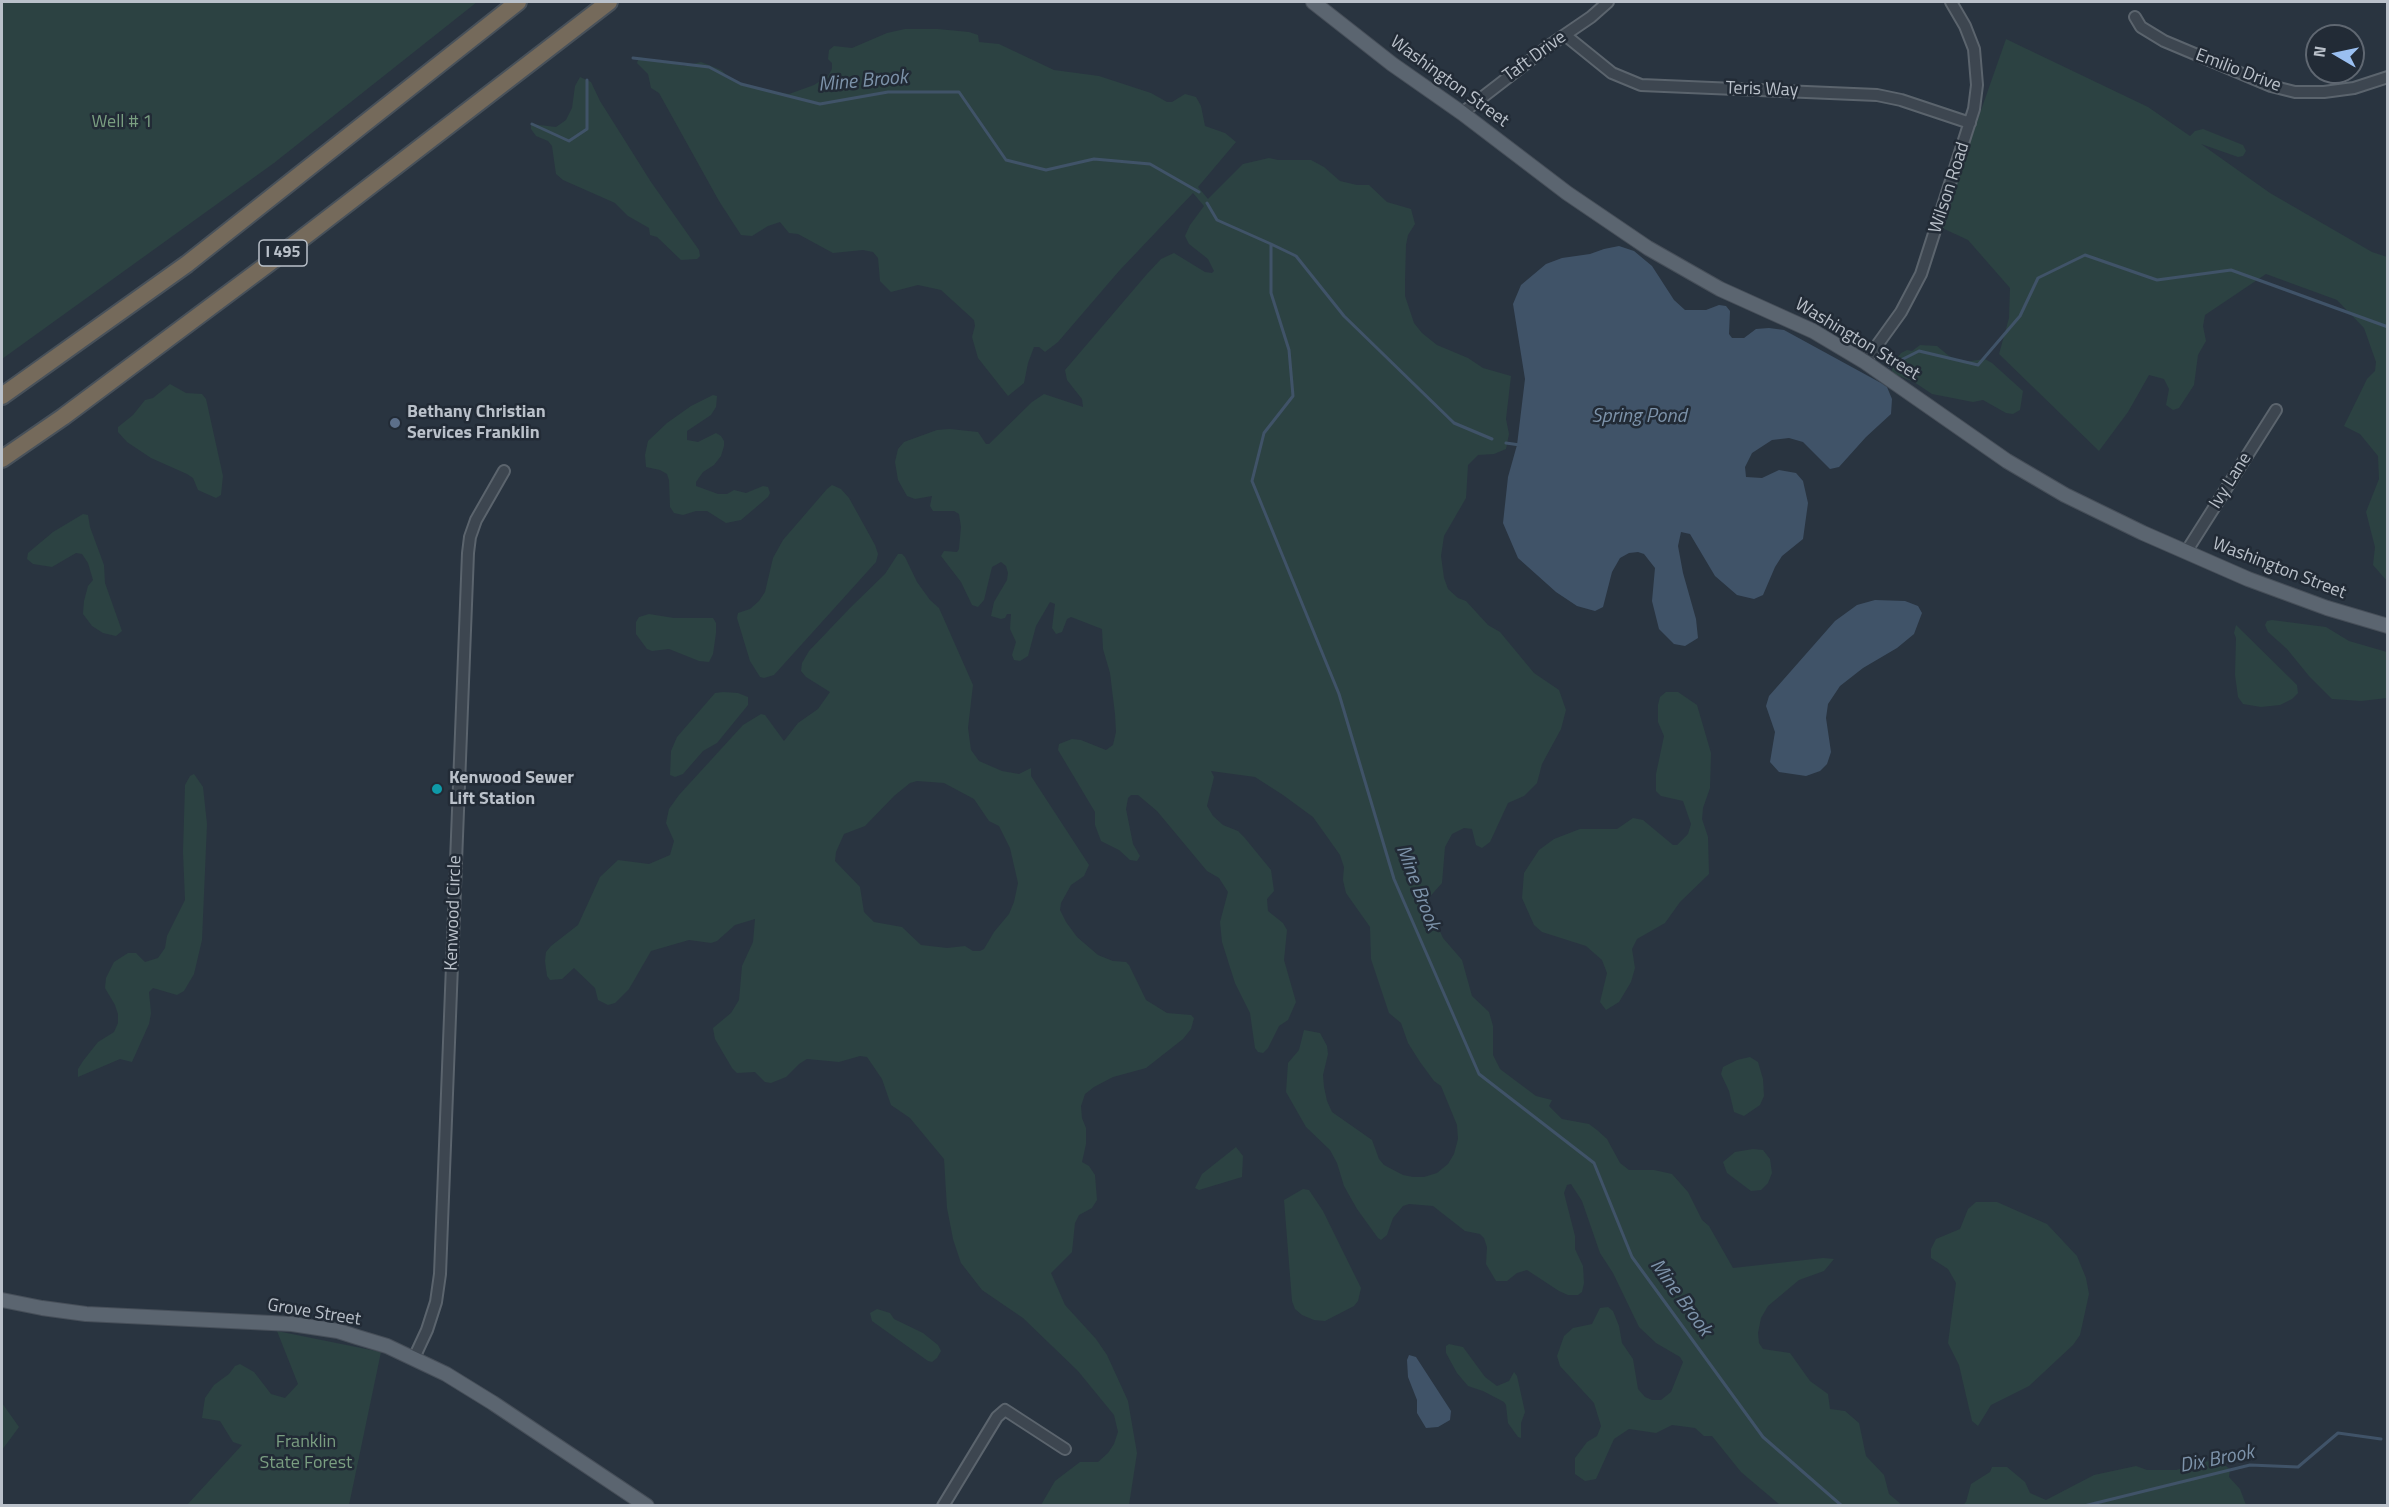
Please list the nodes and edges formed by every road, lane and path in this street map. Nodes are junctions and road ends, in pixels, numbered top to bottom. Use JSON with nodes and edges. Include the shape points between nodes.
{"nodes":[{"id":1,"x":609,"y":2,"type":"edge"},
{"id":2,"x":1312,"y":2,"type":"edge"},
{"id":3,"x":1608,"y":2,"type":"edge"},
{"id":4,"x":1951,"y":2,"type":"edge"},
{"id":5,"x":514,"y":4,"type":"edge"},
{"id":6,"x":2134,"y":17,"type":"dead end"},
{"id":7,"x":1565,"y":35,"type":"junction"},
{"id":8,"x":2388,"y":77,"type":"edge"},
{"id":9,"x":1462,"y":112,"type":"junction"},
{"id":10,"x":1971,"y":123,"type":"junction"},
{"id":11,"x":1865,"y":362,"type":"junction"},
{"id":12,"x":2,"y":396,"type":"edge"},
{"id":13,"x":2276,"y":410,"type":"dead end"},
{"id":14,"x":2,"y":459,"type":"edge"},
{"id":15,"x":504,"y":471,"type":"dead end"},
{"id":16,"x":2186,"y":552,"type":"junction"},
{"id":17,"x":2388,"y":626,"type":"edge"},
{"id":18,"x":2,"y":1300,"type":"edge"},
{"id":19,"x":414,"y":1358,"type":"junction"},
{"id":20,"x":1065,"y":1449,"type":"dead end"},
{"id":21,"x":647,"y":1506,"type":"edge"},
{"id":22,"x":944,"y":1506,"type":"edge"}],
"edges":[{"from":1,"to":14,"type":"highway","number":"I 495","via":[[73,410]]},
{"from":2,"to":9,"type":"main road","name":"Washington Street"},
{"from":3,"to":7,"type":"street","name":"Taft Drive"},
{"from":4,"to":10,"type":"street","name":"Wilson Road","via":[[1968,32],[1976,61]]},
{"from":5,"to":12,"type":"highway","number":"I 495","via":[[188,264]]},
{"from":6,"to":8,"type":"street","name":"Emilio Drive","via":[[2141,27],[2164,41],[2271,86],[2295,92],[2354,88]]},
{"from":7,"to":9,"type":"street","name":"Taft Drive"},
{"from":7,"to":10,"type":"street","name":"Teris Way","via":[[1612,73],[1641,85],[1877,95]]},
{"from":9,"to":11,"type":"main road","name":"Washington Street","via":[[1567,192],[1664,257],[1720,289],[1813,331]]},
{"from":10,"to":11,"type":"street","name":"Wilson Road","via":[[1915,287]]},
{"from":11,"to":16,"type":"main road","name":"Washington Street","via":[[2026,472],[2106,516]]},
{"from":13,"to":16,"type":"street","name":"Ivy Lane"},
{"from":15,"to":19,"type":"street","name":"Kenwood Circle","via":[[480,511],[468,554],[440,1274],[436,1302]]},
{"from":16,"to":17,"type":"main road","name":"Washington Street","via":[[2290,596]]},
{"from":18,"to":19,"type":"main road","name":"Grove Street","via":[[86,1314],[310,1326],[387,1346]]},
{"from":19,"to":21,"type":"main road","name":"Grove Street","via":[[493,1403]]},
{"from":20,"to":22,"type":"street","via":[[1005,1410]]}]}
